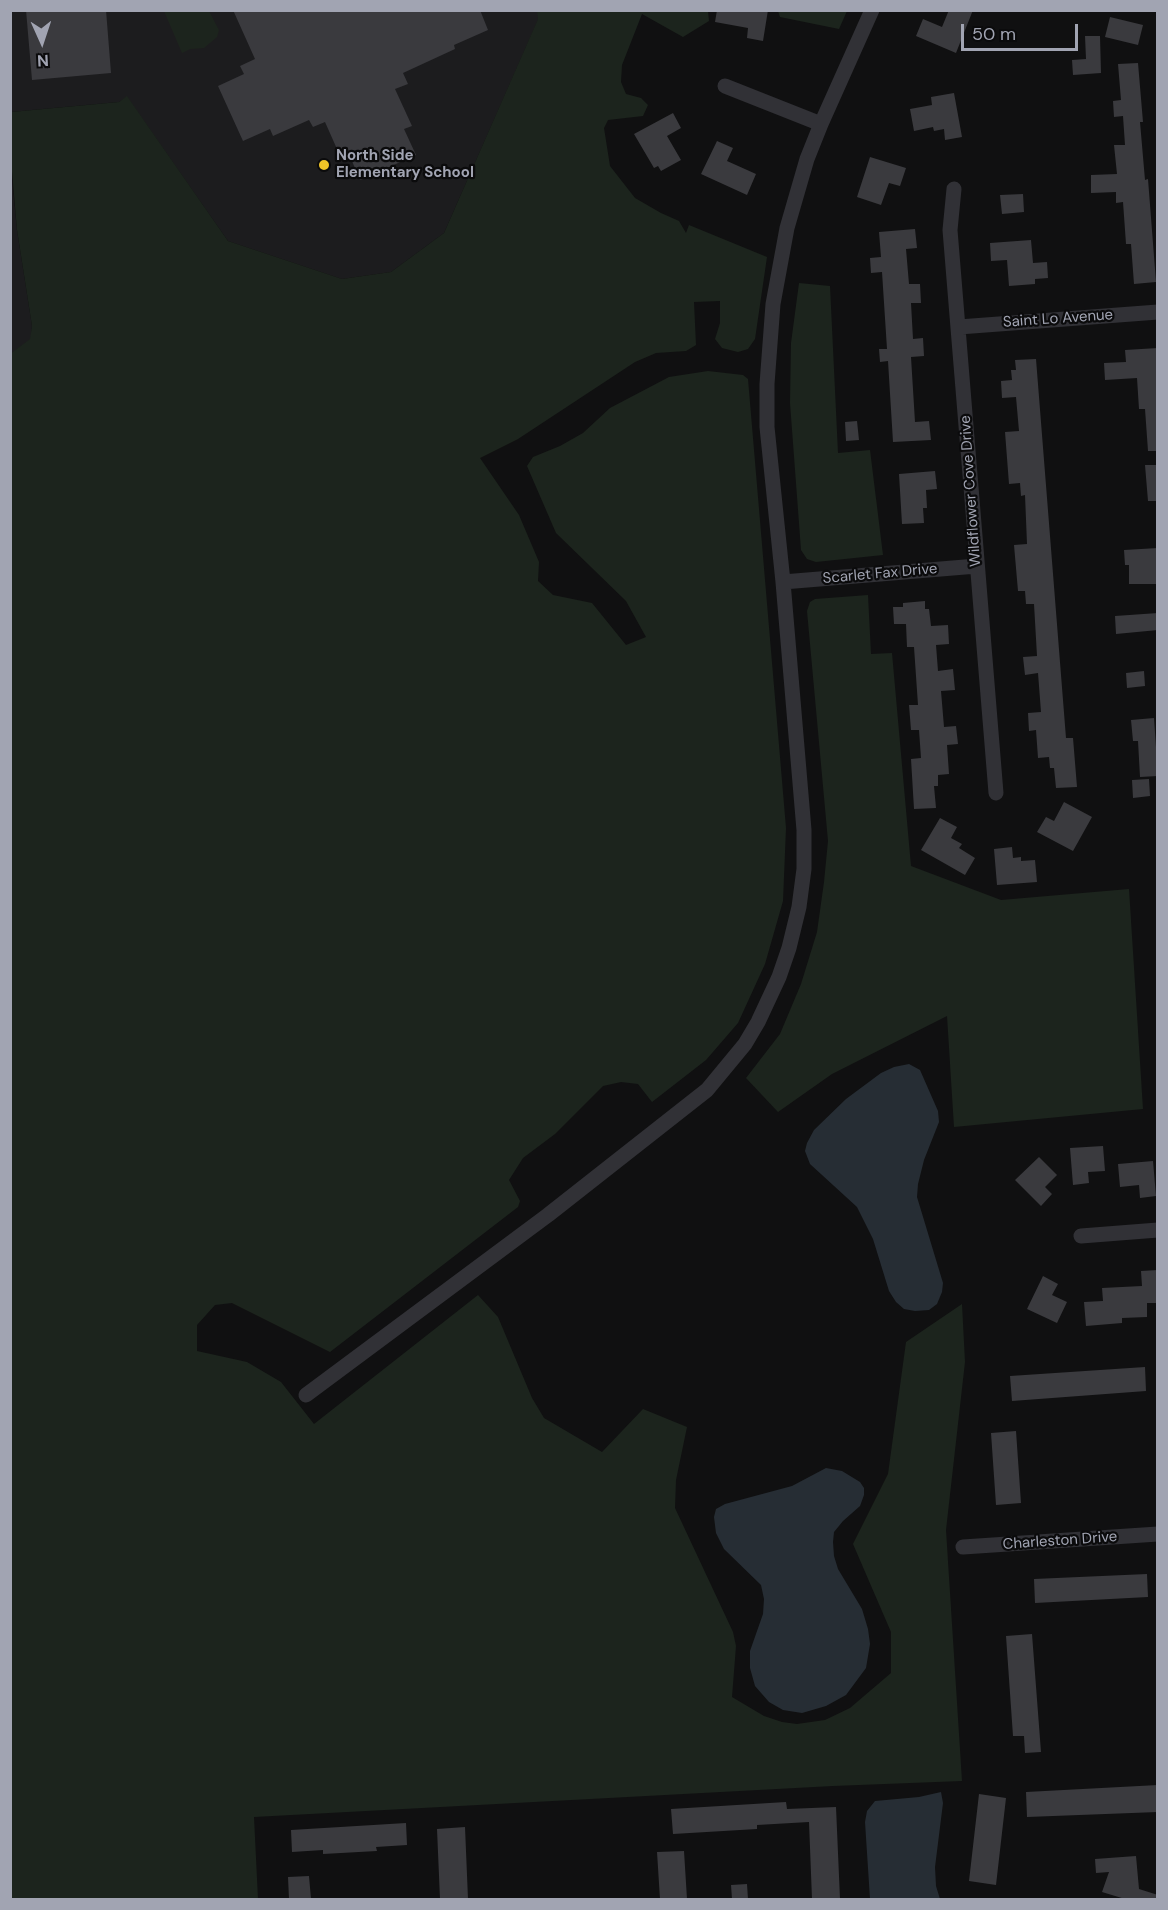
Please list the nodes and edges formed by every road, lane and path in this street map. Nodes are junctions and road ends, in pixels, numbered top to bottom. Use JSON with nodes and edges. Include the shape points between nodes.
{"nodes":[{"id":1,"x":872,"y":10,"type":"edge"},
{"id":2,"x":725,"y":86,"type":"dead end"},
{"id":3,"x":821,"y":124,"type":"junction"},
{"id":4,"x":954,"y":189,"type":"dead end"},
{"id":5,"x":1158,"y":312,"type":"edge"},
{"id":6,"x":959,"y":327,"type":"junction"},
{"id":7,"x":977,"y":566,"type":"junction"},
{"id":8,"x":783,"y":582,"type":"junction"},
{"id":9,"x":996,"y":793,"type":"dead end"},
{"id":10,"x":1158,"y":1230,"type":"edge"},
{"id":11,"x":1081,"y":1236,"type":"dead end"},
{"id":12,"x":306,"y":1395,"type":"dead end"},
{"id":13,"x":1158,"y":1534,"type":"edge"},
{"id":14,"x":963,"y":1547,"type":"dead end"}],
"edges":[{"from":1,"to":3,"type":"street"},
{"from":2,"to":3,"type":"street"},
{"from":3,"to":8,"type":"street","via":[[787,228],[773,304],[767,427]]},
{"from":4,"to":6,"type":"street","name":"Wildflower Cove Drive","via":[[950,230]]},
{"from":5,"to":6,"type":"street","name":"Saint Lo Avenue"},
{"from":6,"to":7,"type":"street","name":"Wildflower Cove Drive"},
{"from":7,"to":8,"type":"street","name":"Scarlet Fax Drive"},
{"from":7,"to":9,"type":"street","name":"Wildflower Cove Drive"},
{"from":8,"to":12,"type":"street","via":[[804,869],[789,948],[758,1022],[707,1090],[548,1215]]},
{"from":10,"to":11,"type":"street"},
{"from":13,"to":14,"type":"street","name":"Charleston Drive"}]}
